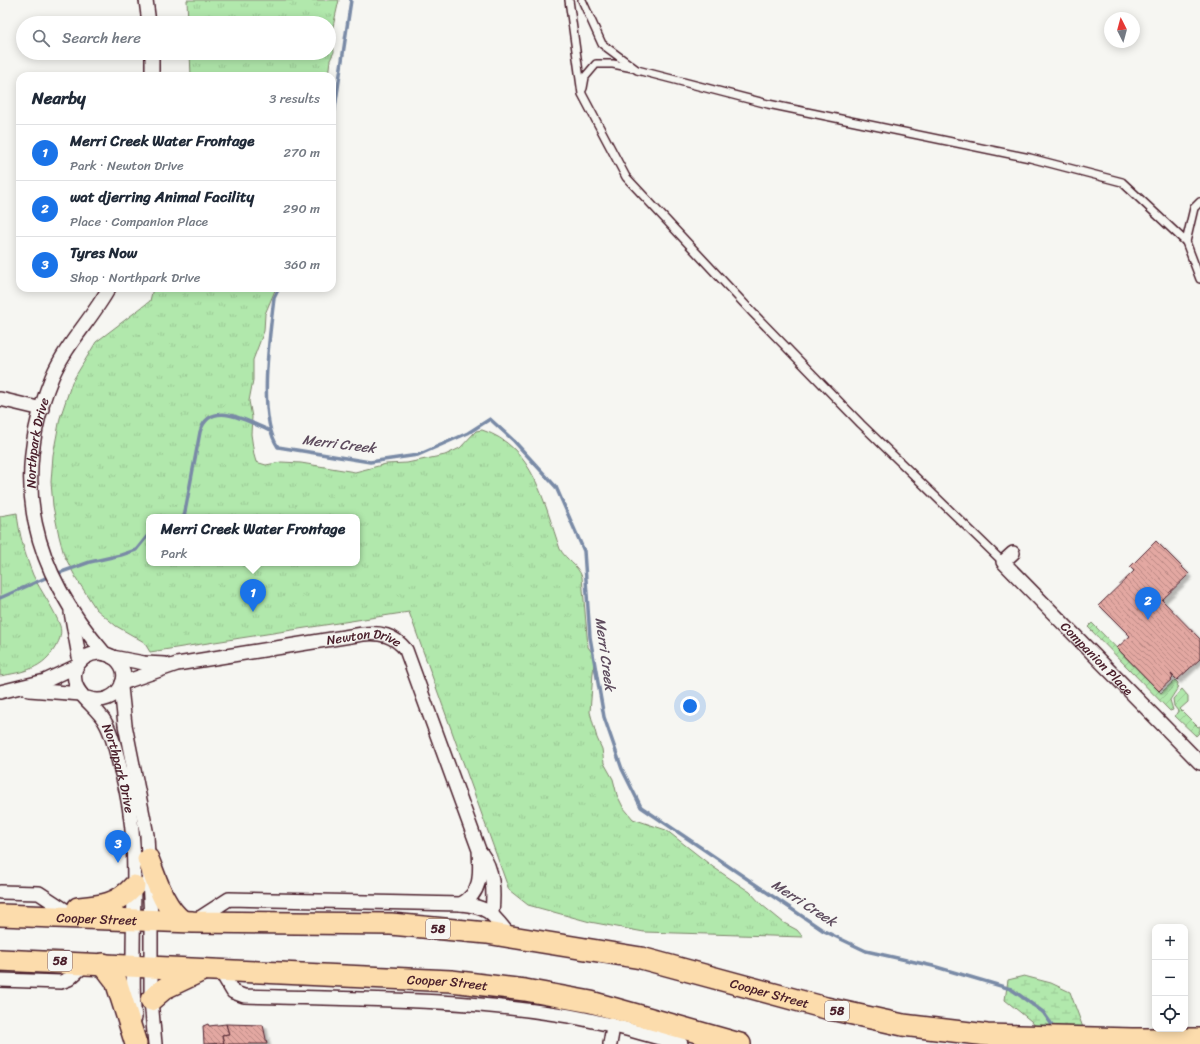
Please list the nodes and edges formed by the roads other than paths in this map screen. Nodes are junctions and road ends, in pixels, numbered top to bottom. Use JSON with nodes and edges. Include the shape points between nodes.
{"nodes":[{"id":1,"x":146,"y":0,"type":"edge"},
{"id":2,"x":569,"y":0,"type":"edge"},
{"id":3,"x":582,"y":0,"type":"edge"},
{"id":4,"x":148,"y":16,"type":"edge"},
{"id":5,"x":152,"y":60,"type":"edge"},
{"id":6,"x":637,"y":70,"type":"junction"},
{"id":7,"x":152,"y":72,"type":"edge"},
{"id":8,"x":582,"y":94,"type":"junction"},
{"id":9,"x":1200,"y":202,"type":"edge"},
{"id":10,"x":1186,"y":242,"type":"junction"},
{"id":11,"x":1200,"y":279,"type":"edge"},
{"id":12,"x":106,"y":292,"type":"edge"},
{"id":13,"x":0,"y":399,"type":"edge"},
{"id":14,"x":42,"y":409,"type":"junction"},
{"id":15,"x":1008,"y":557,"type":"joint"},
{"id":16,"x":70,"y":608,"type":"junction"},
{"id":17,"x":109,"y":655,"type":"junction"},
{"id":18,"x":78,"y":664,"type":"junction"},
{"id":19,"x":177,"y":664,"type":"junction"},
{"id":20,"x":122,"y":685,"type":"junction"},
{"id":21,"x":17,"y":689,"type":"junction"},
{"id":22,"x":0,"y":692,"type":"edge"},
{"id":23,"x":84,"y":696,"type":"junction"},
{"id":24,"x":1200,"y":763,"type":"edge"},
{"id":25,"x":479,"y":850,"type":"junction"},
{"id":26,"x":148,"y":859,"type":"junction"},
{"id":27,"x":134,"y":886,"type":"junction"},
{"id":28,"x":0,"y":892,"type":"edge"},
{"id":29,"x":461,"y":904,"type":"junction"},
{"id":30,"x":65,"y":910,"type":"junction"},
{"id":31,"x":492,"y":913,"type":"junction"},
{"id":32,"x":5,"y":916,"type":"edge"},
{"id":33,"x":142,"y":920,"type":"junction"},
{"id":34,"x":188,"y":922,"type":"junction"},
{"id":35,"x":510,"y":936,"type":"junction"},
{"id":36,"x":3,"y":960,"type":"edge"},
{"id":37,"x":95,"y":963,"type":"junction"},
{"id":38,"x":143,"y":966,"type":"junction"},
{"id":39,"x":212,"y":970,"type":"junction"},
{"id":40,"x":0,"y":980,"type":"edge"},
{"id":41,"x":151,"y":1000,"type":"junction"},
{"id":42,"x":613,"y":1026,"type":"junction"},
{"id":43,"x":1200,"y":1039,"type":"edge"},
{"id":44,"x":136,"y":1044,"type":"edge"},
{"id":45,"x":139,"y":1044,"type":"edge"},
{"id":46,"x":155,"y":1044,"type":"edge"},
{"id":47,"x":610,"y":1044,"type":"edge"},
{"id":48,"x":680,"y":1044,"type":"edge"},
{"id":49,"x":740,"y":1044,"type":"edge"}],
"edges":[{"from":1,"to":4,"type":"street"},
{"from":2,"to":8,"type":"lane"},
{"from":3,"to":6,"type":"lane","via":[[602,44]]},
{"from":5,"to":7,"type":"street"},
{"from":6,"to":8,"type":"lane","via":[[613,64],[596,64],[585,78]]},
{"from":6,"to":10,"type":"lane","via":[[768,104],[1030,158],[1122,182]]},
{"from":8,"to":15,"type":"lane","via":[[626,177],[752,312],[856,418]]},
{"from":9,"to":10,"type":"lane","via":[[1194,208]]},
{"from":10,"to":11,"type":"lane"},
{"from":12,"to":14,"type":"street","name":"Northpark Drive","via":[[64,355],[52,377]]},
{"from":13,"to":14,"type":"street"},
{"from":14,"to":16,"type":"street","name":"Northpark Drive","via":[[33,443],[31,481],[36,525],[45,558]]},
{"from":15,"to":24,"type":"street","name":"Companion Place"},
{"from":16,"to":17,"type":"street","name":"Northpark Drive"},
{"from":16,"to":18,"type":"street","name":"Northpark Drive"},
{"from":17,"to":18,"type":"street","via":[[91,654]]},
{"from":17,"to":19,"type":"street","name":"Newton Drive","via":[[144,663]]},
{"from":17,"to":20,"type":"street","via":[[122,668]]},
{"from":18,"to":21,"type":"street","via":[[54,678]]},
{"from":18,"to":23,"type":"street","via":[[75,681]]},
{"from":19,"to":20,"type":"street","name":"Newton Drive"},
{"from":19,"to":25,"type":"street","name":"Newton Drive","via":[[363,634],[389,635],[406,650]]},
{"from":20,"to":23,"type":"street","via":[[110,699],[94,701]]},
{"from":20,"to":26,"type":"street","name":"Northpark Drive","via":[[125,725],[143,806]]},
{"from":21,"to":22,"type":"street"},
{"from":21,"to":23,"type":"street"},
{"from":23,"to":27,"type":"street","name":"Northpark Drive","via":[[99,712],[109,730],[126,790],[134,841]]},
{"from":25,"to":29,"type":"street","name":"Newton Drive","via":[[480,876],[477,888],[471,897]]},
{"from":25,"to":31,"type":"street","name":"Newton Drive","via":[[488,865],[492,882]]},
{"from":26,"to":33,"type":"street","name":"Northpark Drive"},
{"from":26,"to":34,"type":"main road","via":[[172,912]]},
{"from":27,"to":30,"type":"main road","via":[[122,898],[109,904]]},
{"from":27,"to":33,"type":"street","name":"Northpark Drive"},
{"from":28,"to":30,"type":"street","name":"Cooper Street","via":[[39,893]]},
{"from":29,"to":31,"type":"street","via":[[474,905]]},
{"from":29,"to":34,"type":"street","via":[[229,899]]},
{"from":30,"to":32,"type":"main road"},
{"from":31,"to":35,"type":"street"},
{"from":32,"to":33,"type":"main road","name":"Cooper Street","number":"58"},
{"from":33,"to":34,"type":"main road","name":"Cooper Street","number":"58"},
{"from":33,"to":38,"type":"street"},
{"from":33,"to":38,"type":"street","name":"Northpark Drive"},
{"from":34,"to":35,"type":"main road","name":"Cooper Street","number":"58","via":[[391,924]]},
{"from":35,"to":43,"type":"main road","name":"Cooper Street","number":"58","via":[[641,958],[826,1008],[903,1025],[987,1035]]},
{"from":36,"to":37,"type":"main road","name":"Cooper Street","number":"58"},
{"from":37,"to":38,"type":"main road","name":"Cooper Street","number":"58"},
{"from":37,"to":40,"type":"street","via":[[61,982]]},
{"from":37,"to":44,"type":"main road","via":[[116,981]]},
{"from":38,"to":39,"type":"main road","name":"Cooper Street","number":"58"},
{"from":38,"to":41,"type":"street"},
{"from":38,"to":45,"type":"street","via":[[133,994]]},
{"from":39,"to":41,"type":"main road","via":[[165,988]]},
{"from":39,"to":42,"type":"street","name":"Cooper Street","via":[[233,992],[244,996],[503,1006]]},
{"from":39,"to":49,"type":"main road","name":"Cooper Street","number":"58","via":[[451,981],[525,990],[598,1004]]},
{"from":41,"to":46,"type":"street"},
{"from":42,"to":47,"type":"street"},
{"from":42,"to":48,"type":"street","name":"Cooper Street"}]}
